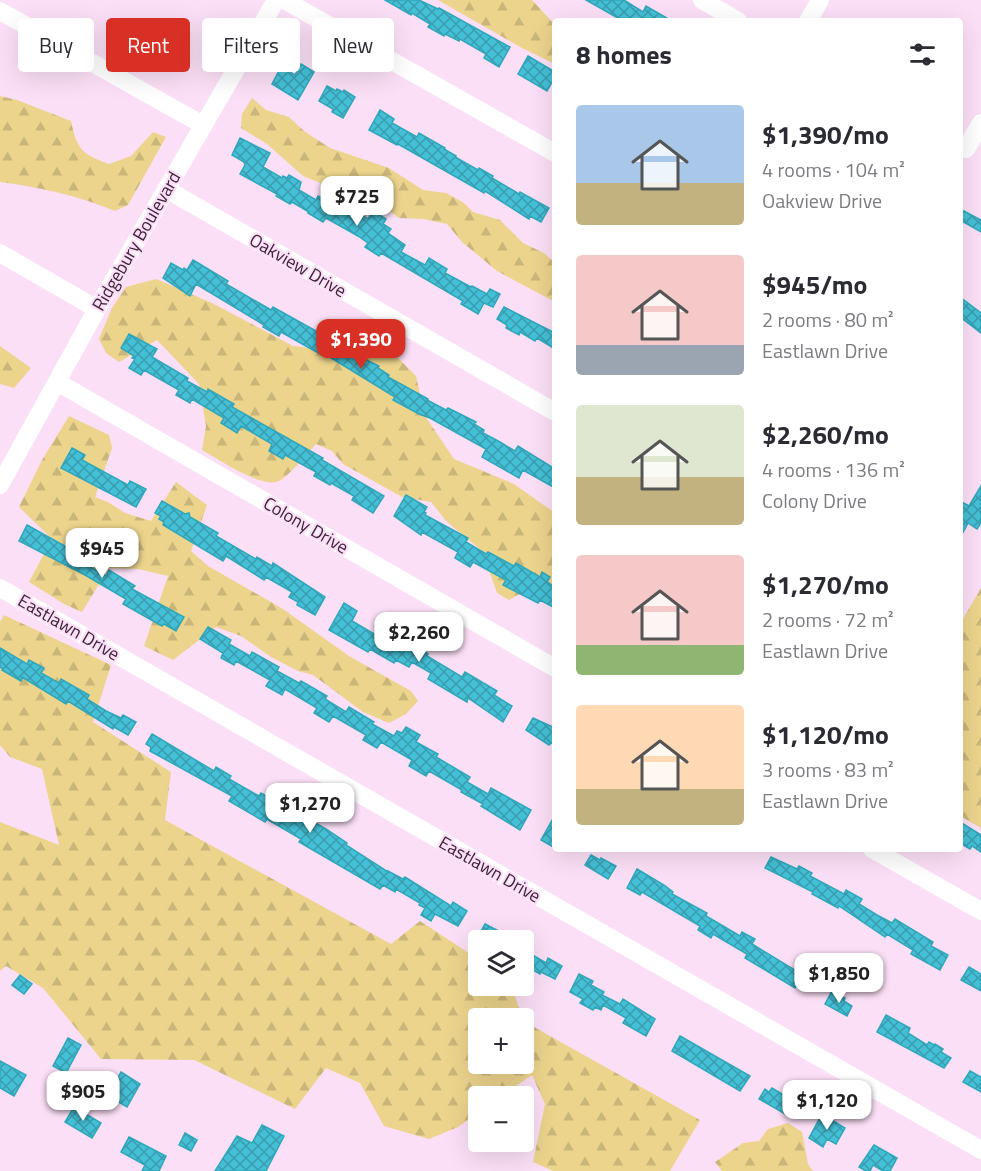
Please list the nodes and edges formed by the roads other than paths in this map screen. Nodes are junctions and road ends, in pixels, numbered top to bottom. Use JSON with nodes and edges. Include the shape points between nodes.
{"nodes":[{"id":1,"x":276,"y":0,"type":"edge"},
{"id":2,"x":284,"y":0,"type":"edge"},
{"id":3,"x":702,"y":0,"type":"edge"},
{"id":4,"x":820,"y":0,"type":"edge"},
{"id":5,"x":0,"y":11,"type":"edge"},
{"id":6,"x":733,"y":18,"type":"edge"},
{"id":7,"x":810,"y":18,"type":"edge"},
{"id":8,"x":981,"y":123,"type":"edge"},
{"id":9,"x":203,"y":125,"type":"junction"},
{"id":10,"x":552,"y":151,"type":"edge"},
{"id":11,"x":969,"y":151,"type":"edge"},
{"id":12,"x":166,"y":189,"type":"junction"},
{"id":13,"x":0,"y":253,"type":"edge"},
{"id":14,"x":97,"y":309,"type":"junction"},
{"id":15,"x":57,"y":382,"type":"junction"},
{"id":16,"x":552,"y":410,"type":"edge"},
{"id":17,"x":0,"y":483,"type":"edge"},
{"id":18,"x":0,"y":588,"type":"edge"},
{"id":19,"x":552,"y":666,"type":"edge"},
{"id":20,"x":877,"y":852,"type":"edge"},
{"id":21,"x":981,"y":911,"type":"edge"},
{"id":22,"x":981,"y":1150,"type":"edge"}],
"edges":[{"from":1,"to":9,"type":"street","name":"Ridgebury Boulevard"},
{"from":2,"to":10,"type":"street"},
{"from":3,"to":6,"type":"street"},
{"from":4,"to":7,"type":"street"},
{"from":5,"to":9,"type":"street"},
{"from":8,"to":11,"type":"street"},
{"from":9,"to":12,"type":"street","name":"Ridgebury Boulevard"},
{"from":12,"to":14,"type":"street","name":"Ridgebury Boulevard"},
{"from":12,"to":16,"type":"street","name":"Oakview Drive"},
{"from":13,"to":14,"type":"street"},
{"from":14,"to":15,"type":"street","name":"Ridgebury Boulevard"},
{"from":15,"to":17,"type":"street","name":"Ridgebury Boulevard"},
{"from":15,"to":19,"type":"street","name":"Colony Drive"},
{"from":18,"to":22,"type":"street","name":"Eastlawn Drive"},
{"from":20,"to":21,"type":"street"}]}
